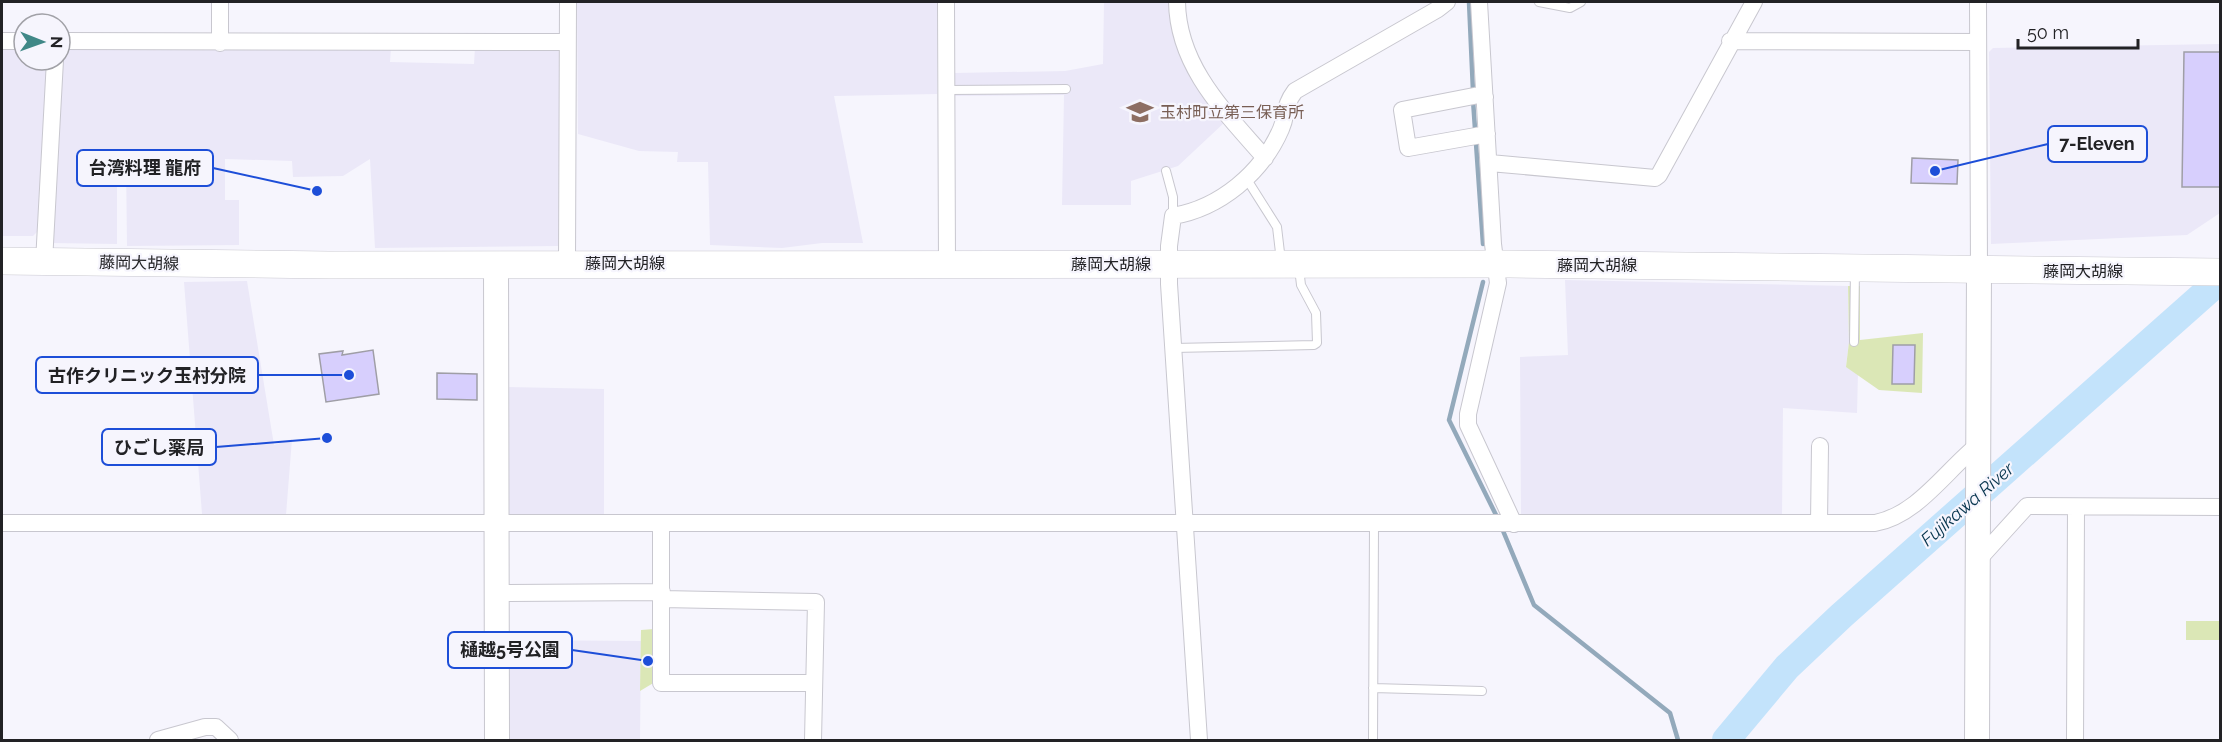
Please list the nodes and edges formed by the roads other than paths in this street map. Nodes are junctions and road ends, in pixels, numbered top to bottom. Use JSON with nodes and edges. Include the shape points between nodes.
{"nodes":[{"id":1,"x":220,"y":2,"type":"edge"},
{"id":2,"x":568,"y":2,"type":"edge"},
{"id":3,"x":946,"y":2,"type":"edge"},
{"id":4,"x":1178,"y":2,"type":"edge"},
{"id":5,"x":1447,"y":2,"type":"edge"},
{"id":6,"x":1479,"y":2,"type":"edge"},
{"id":7,"x":1539,"y":2,"type":"edge"},
{"id":8,"x":1581,"y":2,"type":"edge"},
{"id":9,"x":1754,"y":2,"type":"edge"},
{"id":10,"x":1978,"y":2,"type":"edge"},
{"id":11,"x":72,"y":41,"type":"edge"},
{"id":12,"x":1730,"y":41,"type":"junction"},
{"id":13,"x":566,"y":42,"type":"junction"},
{"id":14,"x":1978,"y":42,"type":"junction"},
{"id":15,"x":220,"y":43,"type":"junction"},
{"id":16,"x":54,"y":72,"type":"edge"},
{"id":17,"x":1066,"y":89,"type":"dead end"},
{"id":18,"x":948,"y":90,"type":"junction"},
{"id":19,"x":1477,"y":97,"type":"junction"},
{"id":20,"x":1479,"y":135,"type":"junction"},
{"id":21,"x":1265,"y":158,"type":"junction"},
{"id":22,"x":1490,"y":163,"type":"junction"},
{"id":23,"x":1166,"y":171,"type":"dead end"},
{"id":24,"x":1246,"y":178,"type":"junction"},
{"id":25,"x":1173,"y":216,"type":"junction"},
{"id":26,"x":2,"y":261,"type":"edge"},
{"id":27,"x":44,"y":262,"type":"junction"},
{"id":28,"x":567,"y":263,"type":"junction"},
{"id":29,"x":496,"y":264,"type":"junction"},
{"id":30,"x":947,"y":264,"type":"junction"},
{"id":31,"x":1169,"y":264,"type":"junction"},
{"id":32,"x":1497,"y":264,"type":"junction"},
{"id":33,"x":1290,"y":265,"type":"junction"},
{"id":34,"x":1855,"y":267,"type":"junction"},
{"id":35,"x":1979,"y":269,"type":"junction"},
{"id":36,"x":2220,"y":272,"type":"edge"},
{"id":37,"x":1854,"y":342,"type":"dead end"},
{"id":38,"x":1173,"y":348,"type":"junction"},
{"id":39,"x":1820,"y":446,"type":"dead end"},
{"id":40,"x":1979,"y":450,"type":"junction"},
{"id":41,"x":2220,"y":507,"type":"edge"},
{"id":42,"x":2076,"y":508,"type":"junction"},
{"id":43,"x":2,"y":523,"type":"edge"},
{"id":44,"x":1186,"y":523,"type":"junction"},
{"id":45,"x":1820,"y":523,"type":"junction"},
{"id":46,"x":497,"y":524,"type":"junction"},
{"id":47,"x":661,"y":524,"type":"junction"},
{"id":48,"x":1504,"y":524,"type":"junction"},
{"id":49,"x":1374,"y":525,"type":"junction"},
{"id":50,"x":1978,"y":554,"type":"junction"},
{"id":51,"x":496,"y":593,"type":"junction"},
{"id":52,"x":662,"y":596,"type":"junction"},
{"id":53,"x":813,"y":683,"type":"junction"},
{"id":54,"x":1373,"y":688,"type":"junction"},
{"id":55,"x":1482,"y":691,"type":"dead end"},
{"id":56,"x":1373,"y":740,"type":"edge"},
{"id":57,"x":158,"y":741,"type":"edge"},
{"id":58,"x":230,"y":741,"type":"edge"},
{"id":59,"x":497,"y":741,"type":"edge"},
{"id":60,"x":813,"y":741,"type":"edge"},
{"id":61,"x":1199,"y":741,"type":"edge"},
{"id":62,"x":1364,"y":741,"type":"edge"},
{"id":63,"x":1977,"y":741,"type":"edge"},
{"id":64,"x":2075,"y":741,"type":"edge"}],
"edges":[{"from":1,"to":15,"type":"street"},
{"from":2,"to":13,"type":"street"},
{"from":3,"to":18,"type":"street"},
{"from":4,"to":21,"type":"street","via":[[1184,43],[1198,76]]},
{"from":5,"to":21,"type":"street","via":[[1295,91],[1285,104],[1282,126]]},
{"from":6,"to":19,"type":"street"},
{"from":7,"to":8,"type":"lane","via":[[1570,8]]},
{"from":9,"to":12,"type":"street"},
{"from":10,"to":14,"type":"street"},
{"from":11,"to":15,"type":"street"},
{"from":12,"to":14,"type":"street"},
{"from":12,"to":22,"type":"street","via":[[1659,175]]},
{"from":13,"to":15,"type":"street"},
{"from":13,"to":28,"type":"street"},
{"from":14,"to":35,"type":"street"},
{"from":16,"to":27,"type":"street"},
{"from":17,"to":18,"type":"lane"},
{"from":18,"to":30,"type":"street"},
{"from":19,"to":20,"type":"street"},
{"from":19,"to":20,"type":"street","via":[[1402,110],[1408,148]]},
{"from":20,"to":22,"type":"street"},
{"from":21,"to":24,"type":"street"},
{"from":22,"to":32,"type":"street"},
{"from":23,"to":25,"type":"lane","via":[[1173,196]]},
{"from":24,"to":25,"type":"street","via":[[1223,197]]},
{"from":24,"to":33,"type":"lane","via":[[1277,227]]},
{"from":25,"to":31,"type":"street"},
{"from":26,"to":27,"type":"main road","name":"藤岡大胡線"},
{"from":27,"to":29,"type":"main road","name":"藤岡大胡線"},
{"from":28,"to":29,"type":"main road","name":"藤岡大胡線"},
{"from":28,"to":30,"type":"main road","name":"藤岡大胡線"},
{"from":29,"to":46,"type":"street"},
{"from":30,"to":31,"type":"main road","name":"藤岡大胡線"},
{"from":31,"to":33,"type":"main road","name":"藤岡大胡線"},
{"from":31,"to":38,"type":"street"},
{"from":32,"to":33,"type":"main road","name":"藤岡大胡線"},
{"from":32,"to":34,"type":"main road","name":"藤岡大胡線"},
{"from":32,"to":48,"type":"street","via":[[1498,283],[1468,424]]},
{"from":33,"to":38,"type":"lane","via":[[1316,313],[1317,343]]},
{"from":34,"to":35,"type":"main road","name":"藤岡大胡線"},
{"from":34,"to":37,"type":"lane"},
{"from":35,"to":36,"type":"main road","name":"藤岡大胡線"},
{"from":35,"to":40,"type":"street"},
{"from":38,"to":44,"type":"street"},
{"from":39,"to":45,"type":"street"},
{"from":40,"to":45,"type":"street","via":[[1933,489],[1888,519],[1875,523]]},
{"from":40,"to":50,"type":"street"},
{"from":41,"to":42,"type":"street"},
{"from":42,"to":50,"type":"street","via":[[2027,506]]},
{"from":42,"to":64,"type":"street"},
{"from":43,"to":46,"type":"street"},
{"from":44,"to":47,"type":"street"},
{"from":44,"to":49,"type":"street"},
{"from":44,"to":61,"type":"street"},
{"from":45,"to":48,"type":"street"},
{"from":46,"to":47,"type":"street"},
{"from":46,"to":51,"type":"street"},
{"from":47,"to":52,"type":"street"},
{"from":48,"to":49,"type":"street"},
{"from":49,"to":54,"type":"lane"},
{"from":50,"to":63,"type":"street"},
{"from":51,"to":52,"type":"street"},
{"from":51,"to":59,"type":"street"},
{"from":52,"to":53,"type":"street","via":[[816,602]]},
{"from":52,"to":53,"type":"street","via":[[661,683]]},
{"from":53,"to":60,"type":"street"},
{"from":54,"to":55,"type":"lane"},
{"from":54,"to":56,"type":"lane"},
{"from":56,"to":62,"type":"lane"},
{"from":57,"to":58,"type":"street","via":[[205,727],[216,727]]}]}
